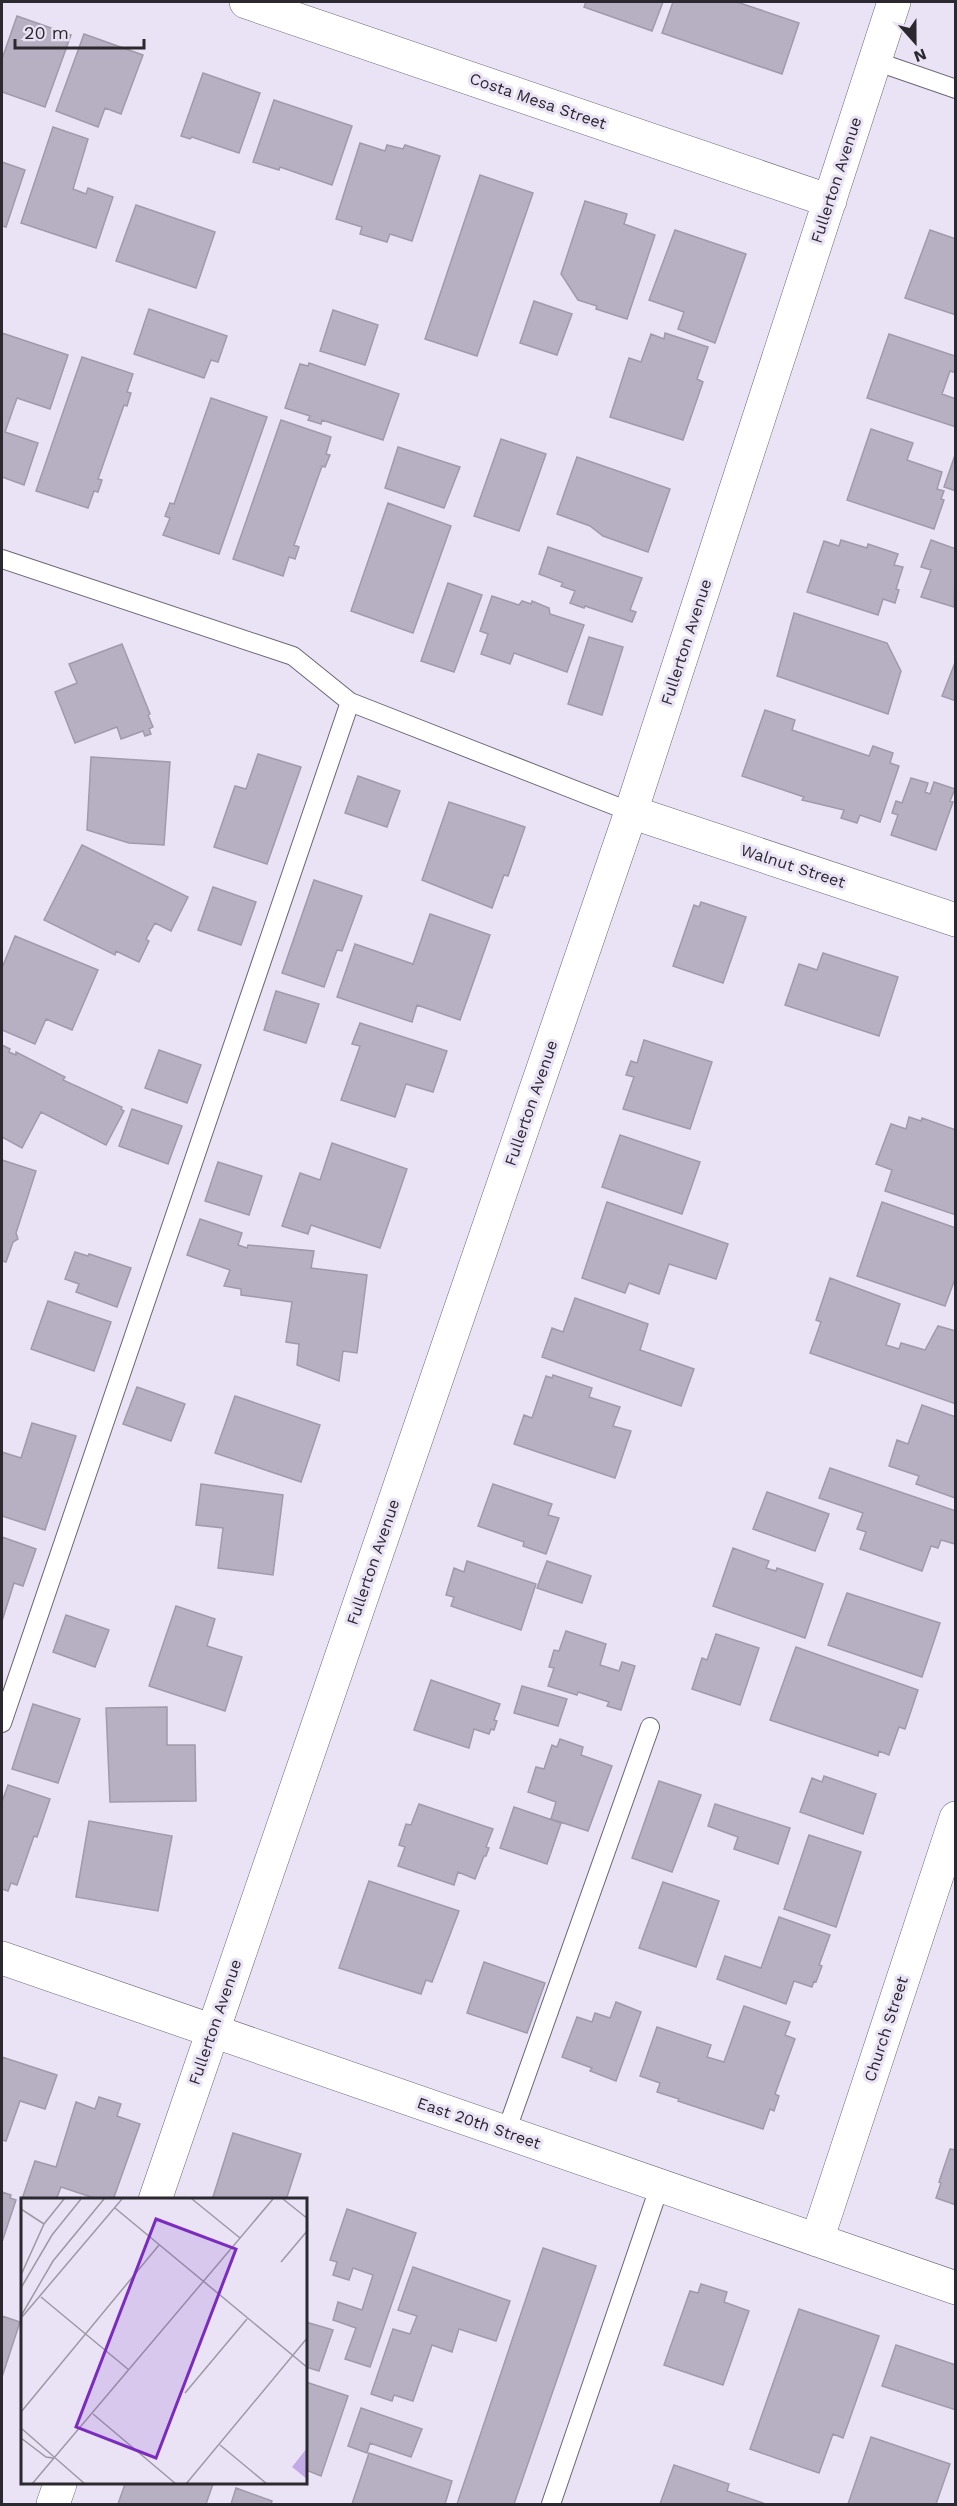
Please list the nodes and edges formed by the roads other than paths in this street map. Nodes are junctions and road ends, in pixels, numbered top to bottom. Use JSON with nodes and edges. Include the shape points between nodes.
{"nodes":[{"id":1,"x":246,"y":2,"type":"edge"},
{"id":2,"x":894,"y":2,"type":"edge"},
{"id":3,"x":875,"y":61,"type":"junction"},
{"id":4,"x":956,"y":89,"type":"edge"},
{"id":5,"x":830,"y":201,"type":"junction"},
{"id":6,"x":2,"y":559,"type":"edge"},
{"id":7,"x":350,"y":702,"type":"junction"},
{"id":8,"x":631,"y":812,"type":"junction"},
{"id":9,"x":956,"y":920,"type":"edge"},
{"id":10,"x":2,"y":1723,"type":"edge"},
{"id":11,"x":650,"y":1727,"type":"dead end"},
{"id":12,"x":956,"y":1818,"type":"edge"},
{"id":13,"x":2,"y":1958,"type":"edge"},
{"id":14,"x":212,"y":2030,"type":"junction"},
{"id":15,"x":506,"y":2132,"type":"junction"},
{"id":16,"x":660,"y":2185,"type":"junction"},
{"id":17,"x":156,"y":2198,"type":"edge"},
{"id":18,"x":817,"y":2240,"type":"junction"},
{"id":19,"x":956,"y":2288,"type":"edge"},
{"id":20,"x":60,"y":2485,"type":"edge"},
{"id":21,"x":53,"y":2505,"type":"edge"},
{"id":22,"x":551,"y":2505,"type":"edge"}],
"edges":[{"from":1,"to":5,"type":"street","name":"Costa Mesa Street"},
{"from":2,"to":3,"type":"street","name":"Fullerton Avenue"},
{"from":3,"to":4,"type":"lane"},
{"from":3,"to":5,"type":"street","name":"Fullerton Avenue"},
{"from":5,"to":8,"type":"street","name":"Fullerton Avenue"},
{"from":6,"to":7,"type":"lane","via":[[293,657]]},
{"from":7,"to":8,"type":"lane"},
{"from":7,"to":10,"type":"lane"},
{"from":8,"to":9,"type":"street","name":"Walnut Street"},
{"from":8,"to":14,"type":"street","name":"Fullerton Avenue"},
{"from":11,"to":15,"type":"lane"},
{"from":12,"to":18,"type":"street","name":"Church Street"},
{"from":13,"to":14,"type":"street","name":"East 20th Street"},
{"from":14,"to":15,"type":"street","name":"East 20th Street"},
{"from":14,"to":17,"type":"street","name":"Fullerton Avenue"},
{"from":15,"to":16,"type":"street","name":"East 20th Street"},
{"from":16,"to":18,"type":"street","name":"East 20th Street"},
{"from":16,"to":22,"type":"lane"},
{"from":18,"to":19,"type":"street","name":"East 20th Street"},
{"from":20,"to":21,"type":"street"}]}
